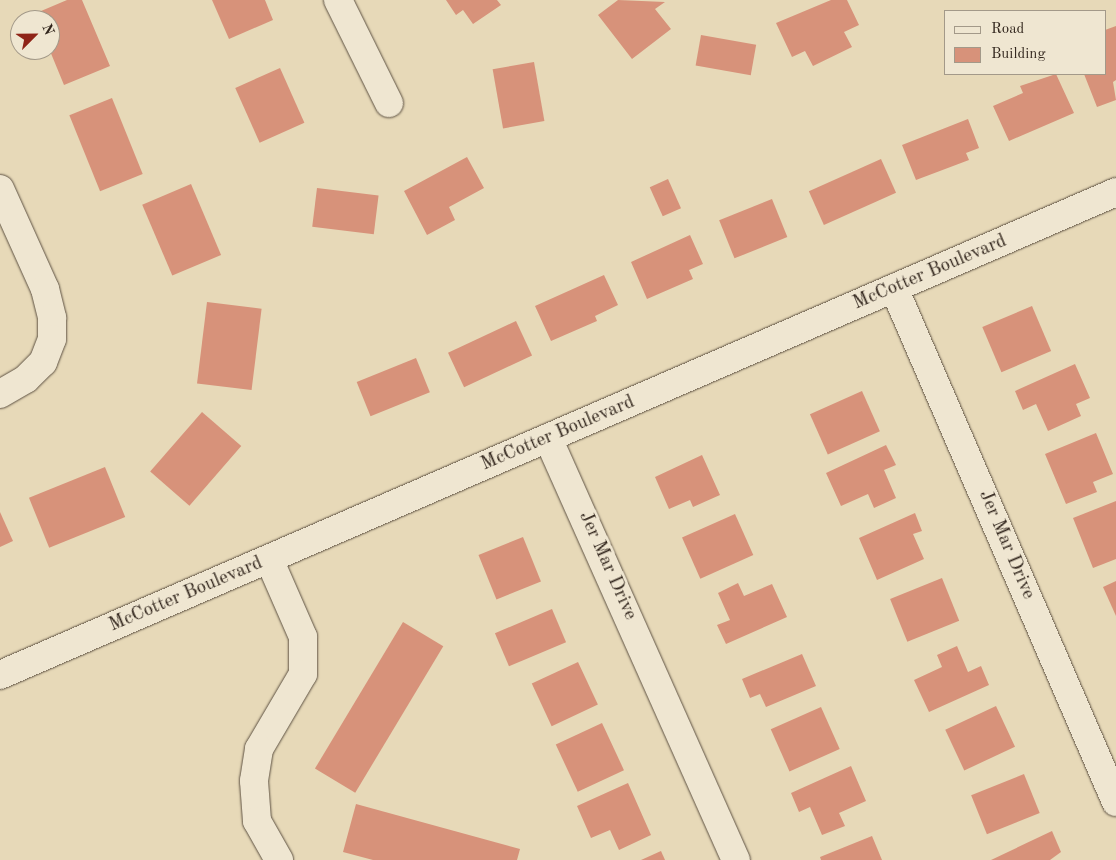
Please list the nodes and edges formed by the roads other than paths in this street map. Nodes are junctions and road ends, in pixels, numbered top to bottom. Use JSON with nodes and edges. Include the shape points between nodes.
{"nodes":[{"id":1,"x":338,"y":0,"type":"edge"},
{"id":2,"x":389,"y":103,"type":"dead end"},
{"id":3,"x":0,"y":189,"type":"edge"},
{"id":4,"x":1115,"y":195,"type":"edge"},
{"id":5,"x":894,"y":288,"type":"junction"},
{"id":6,"x":0,"y":394,"type":"edge"},
{"id":7,"x":548,"y":438,"type":"junction"},
{"id":8,"x":269,"y":559,"type":"junction"},
{"id":9,"x":0,"y":676,"type":"edge"},
{"id":10,"x":1116,"y":802,"type":"edge"},
{"id":11,"x":278,"y":860,"type":"edge"},
{"id":12,"x":736,"y":860,"type":"edge"}],
"edges":[{"from":1,"to":2,"type":"street"},
{"from":3,"to":6,"type":"street","via":[[45,289],[52,318],[52,339],[43,362],[26,379]]},
{"from":4,"to":5,"type":"street","name":"McCotter Boulevard"},
{"from":5,"to":7,"type":"street","name":"McCotter Boulevard"},
{"from":5,"to":10,"type":"street","name":"Jer Mar Drive"},
{"from":7,"to":8,"type":"street","name":"McCotter Boulevard"},
{"from":7,"to":12,"type":"street","name":"Jer Mar Drive"},
{"from":8,"to":9,"type":"street","name":"McCotter Boulevard"},
{"from":8,"to":11,"type":"street","via":[[303,638],[303,674],[259,749],[254,781],[257,821]]}]}
